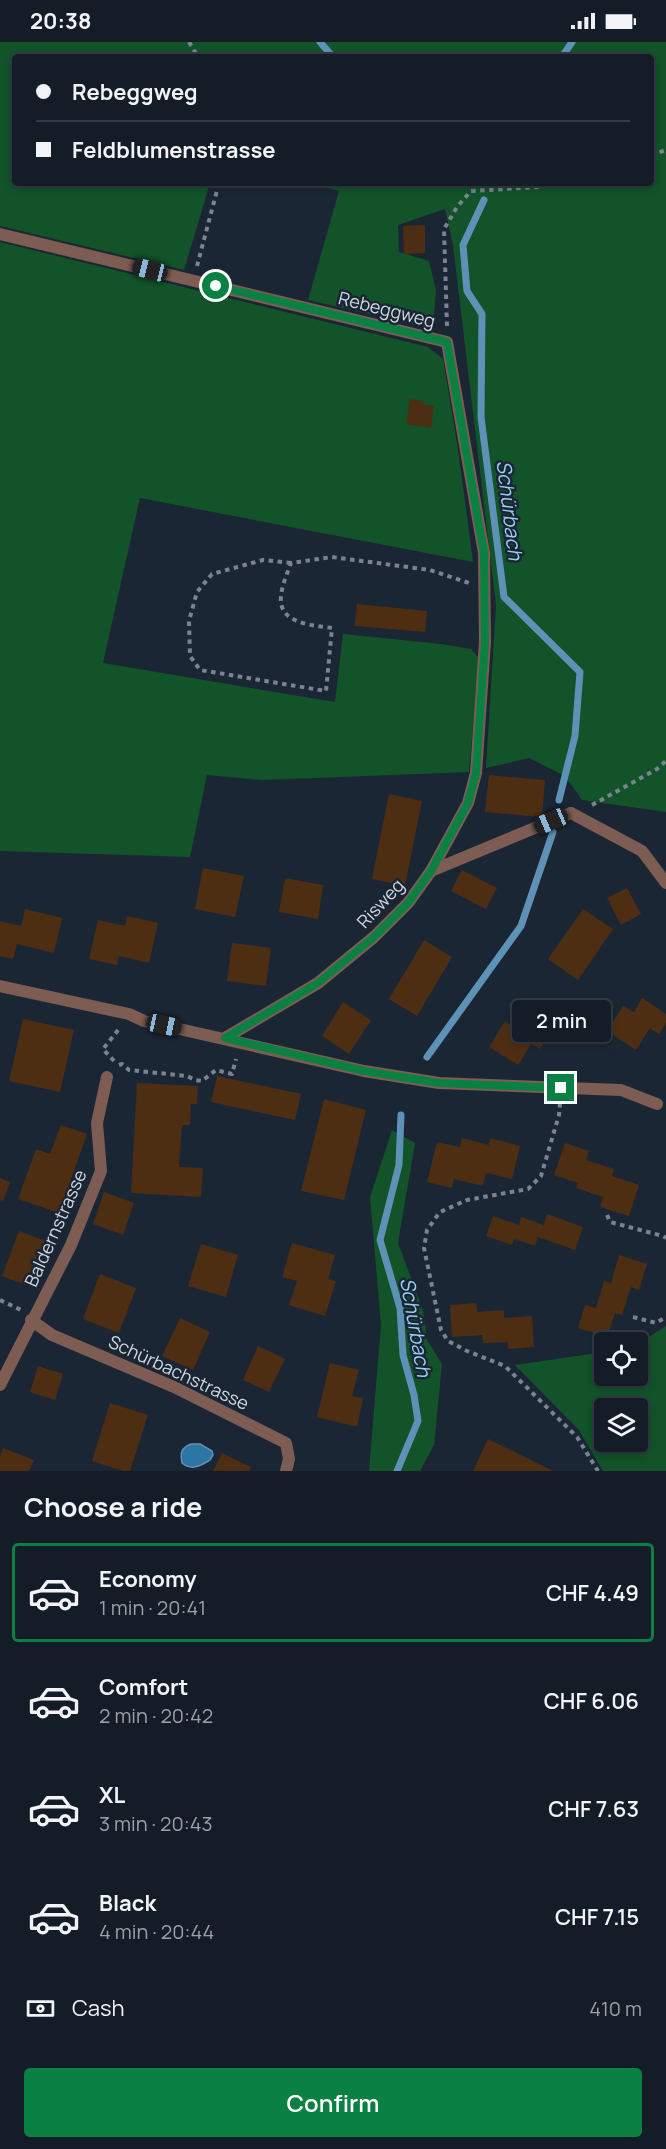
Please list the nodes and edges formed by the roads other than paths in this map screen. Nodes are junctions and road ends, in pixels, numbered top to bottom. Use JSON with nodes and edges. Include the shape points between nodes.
{"nodes":[{"id":1,"x":0,"y":234,"type":"edge"},
{"id":2,"x":431,"y":871,"type":"junction"},
{"id":3,"x":666,"y":883,"type":"edge"},
{"id":4,"x":0,"y":986,"type":"edge"},
{"id":5,"x":225,"y":1038,"type":"junction"},
{"id":6,"x":107,"y":1077,"type":"road end"},
{"id":7,"x":657,"y":1104,"type":"dead end"},
{"id":8,"x":31,"y":1320,"type":"junction"},
{"id":9,"x":0,"y":1385,"type":"edge"},
{"id":10,"x":286,"y":1471,"type":"edge"}],
"edges":[{"from":1,"to":2,"type":"street","name":"Rebeggweg","via":[[447,342],[484,553],[485,642],[476,773],[468,803]]},
{"from":2,"to":3,"type":"street","via":[[571,813],[642,851]]},
{"from":2,"to":5,"type":"street","name":"Risweg","via":[[408,903],[374,937],[318,983]]},
{"from":4,"to":5,"type":"street"},
{"from":5,"to":7,"type":"street","via":[[364,1071],[439,1083],[621,1090]]},
{"from":6,"to":8,"type":"street","name":"Baldernstrasse","via":[[97,1123],[101,1171],[71,1245]]},
{"from":8,"to":9,"type":"street","name":"Baldernstrasse"},
{"from":8,"to":10,"type":"street","name":"Schürbachstrasse","via":[[51,1335],[174,1387],[286,1443]]}]}
